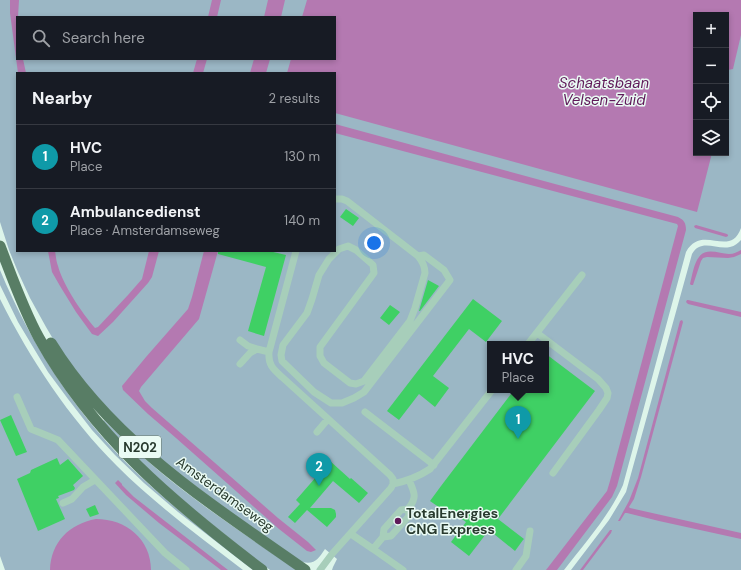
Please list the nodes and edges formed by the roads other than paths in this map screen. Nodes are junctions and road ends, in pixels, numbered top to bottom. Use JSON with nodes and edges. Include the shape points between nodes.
{"nodes":[{"id":1,"x":336,"y":199,"type":"edge"},
{"id":2,"x":0,"y":246,"type":"edge"},
{"id":3,"x":296,"y":252,"type":"edge"},
{"id":4,"x":336,"y":252,"type":"edge"},
{"id":5,"x":336,"y":252,"type":"edge"},
{"id":6,"x":418,"y":256,"type":"junction"},
{"id":7,"x":582,"y":275,"type":"dead end"},
{"id":8,"x":16,"y":285,"type":"junction"},
{"id":9,"x":537,"y":333,"type":"junction"},
{"id":10,"x":240,"y":340,"type":"dead end"},
{"id":11,"x":530,"y":341,"type":"edge"},
{"id":12,"x":548,"y":341,"type":"edge"},
{"id":13,"x":549,"y":342,"type":"edge"},
{"id":14,"x":256,"y":349,"type":"junction"},
{"id":15,"x":268,"y":352,"type":"junction"},
{"id":16,"x":240,"y":364,"type":"dead end"},
{"id":17,"x":490,"y":393,"type":"edge"},
{"id":18,"x":17,"y":397,"type":"dead end"},
{"id":19,"x":365,"y":412,"type":"dead end"},
{"id":20,"x":328,"y":419,"type":"junction"},
{"id":21,"x":317,"y":432,"type":"dead end"},
{"id":22,"x":434,"y":465,"type":"junction"},
{"id":23,"x":553,"y":473,"type":"dead end"},
{"id":24,"x":95,"y":480,"type":"junction"},
{"id":25,"x":409,"y":480,"type":"junction"},
{"id":26,"x":393,"y":484,"type":"junction"},
{"id":27,"x":63,"y":503,"type":"dead end"},
{"id":28,"x":530,"y":531,"type":"dead end"},
{"id":29,"x":351,"y":534,"type":"junction"},
{"id":30,"x":373,"y":549,"type":"junction"},
{"id":31,"x":186,"y":570,"type":"edge"},
{"id":32,"x":262,"y":570,"type":"edge"},
{"id":33,"x":304,"y":570,"type":"edge"},
{"id":34,"x":320,"y":570,"type":"edge"},
{"id":35,"x":403,"y":570,"type":"edge"},
{"id":36,"x":516,"y":570,"type":"edge"}],
"edges":[{"from":1,"to":6,"type":"lane","via":[[346,201]]},
{"from":2,"to":8,"type":"main road","name":"Amsterdamseweg","number":"N202"},
{"from":3,"to":15,"type":"lane"},
{"from":4,"to":6,"type":"lane","via":[[348,246],[373,265],[374,273],[320,347],[320,356],[324,363],[350,383],[356,384],[364,381],[410,321],[425,273],[423,262]]},
{"from":5,"to":6,"type":"lane","via":[[321,271],[307,313],[283,345],[281,355],[282,361],[314,392],[330,403],[342,403],[364,392],[450,280],[444,270],[424,254]]},
{"from":7,"to":9,"type":"lane"},
{"from":8,"to":32,"type":"main road","name":"Amsterdamseweg","number":"N202","via":[[33,326],[54,364],[110,437],[177,502]]},
{"from":8,"to":33,"type":"main road","name":"Amsterdamseweg","number":"N202","via":[[68,370],[117,426],[192,490]]},
{"from":9,"to":11,"type":"lane"},
{"from":9,"to":12,"type":"lane"},
{"from":10,"to":14,"type":"lane"},
{"from":13,"to":23,"type":"lane","via":[[598,379],[608,392],[599,410]]},
{"from":14,"to":15,"type":"lane"},
{"from":14,"to":16,"type":"lane"},
{"from":15,"to":20,"type":"lane","via":[[273,369]]},
{"from":17,"to":22,"type":"lane"},
{"from":18,"to":24,"type":"lane","via":[[31,429],[58,440]]},
{"from":19,"to":22,"type":"lane"},
{"from":20,"to":21,"type":"lane"},
{"from":20,"to":26,"type":"lane","via":[[390,475]]},
{"from":22,"to":25,"type":"lane","via":[[430,470]]},
{"from":24,"to":27,"type":"lane","via":[[83,487],[72,499]]},
{"from":24,"to":31,"type":"lane","via":[[165,553]]},
{"from":25,"to":26,"type":"lane"},
{"from":25,"to":30,"type":"lane","via":[[414,491],[413,503],[408,509],[409,516],[391,536],[383,537]]},
{"from":26,"to":29,"type":"lane"},
{"from":28,"to":36,"type":"lane","via":[[526,556]]},
{"from":29,"to":30,"type":"lane"},
{"from":29,"to":34,"type":"lane"},
{"from":30,"to":35,"type":"lane"}]}
